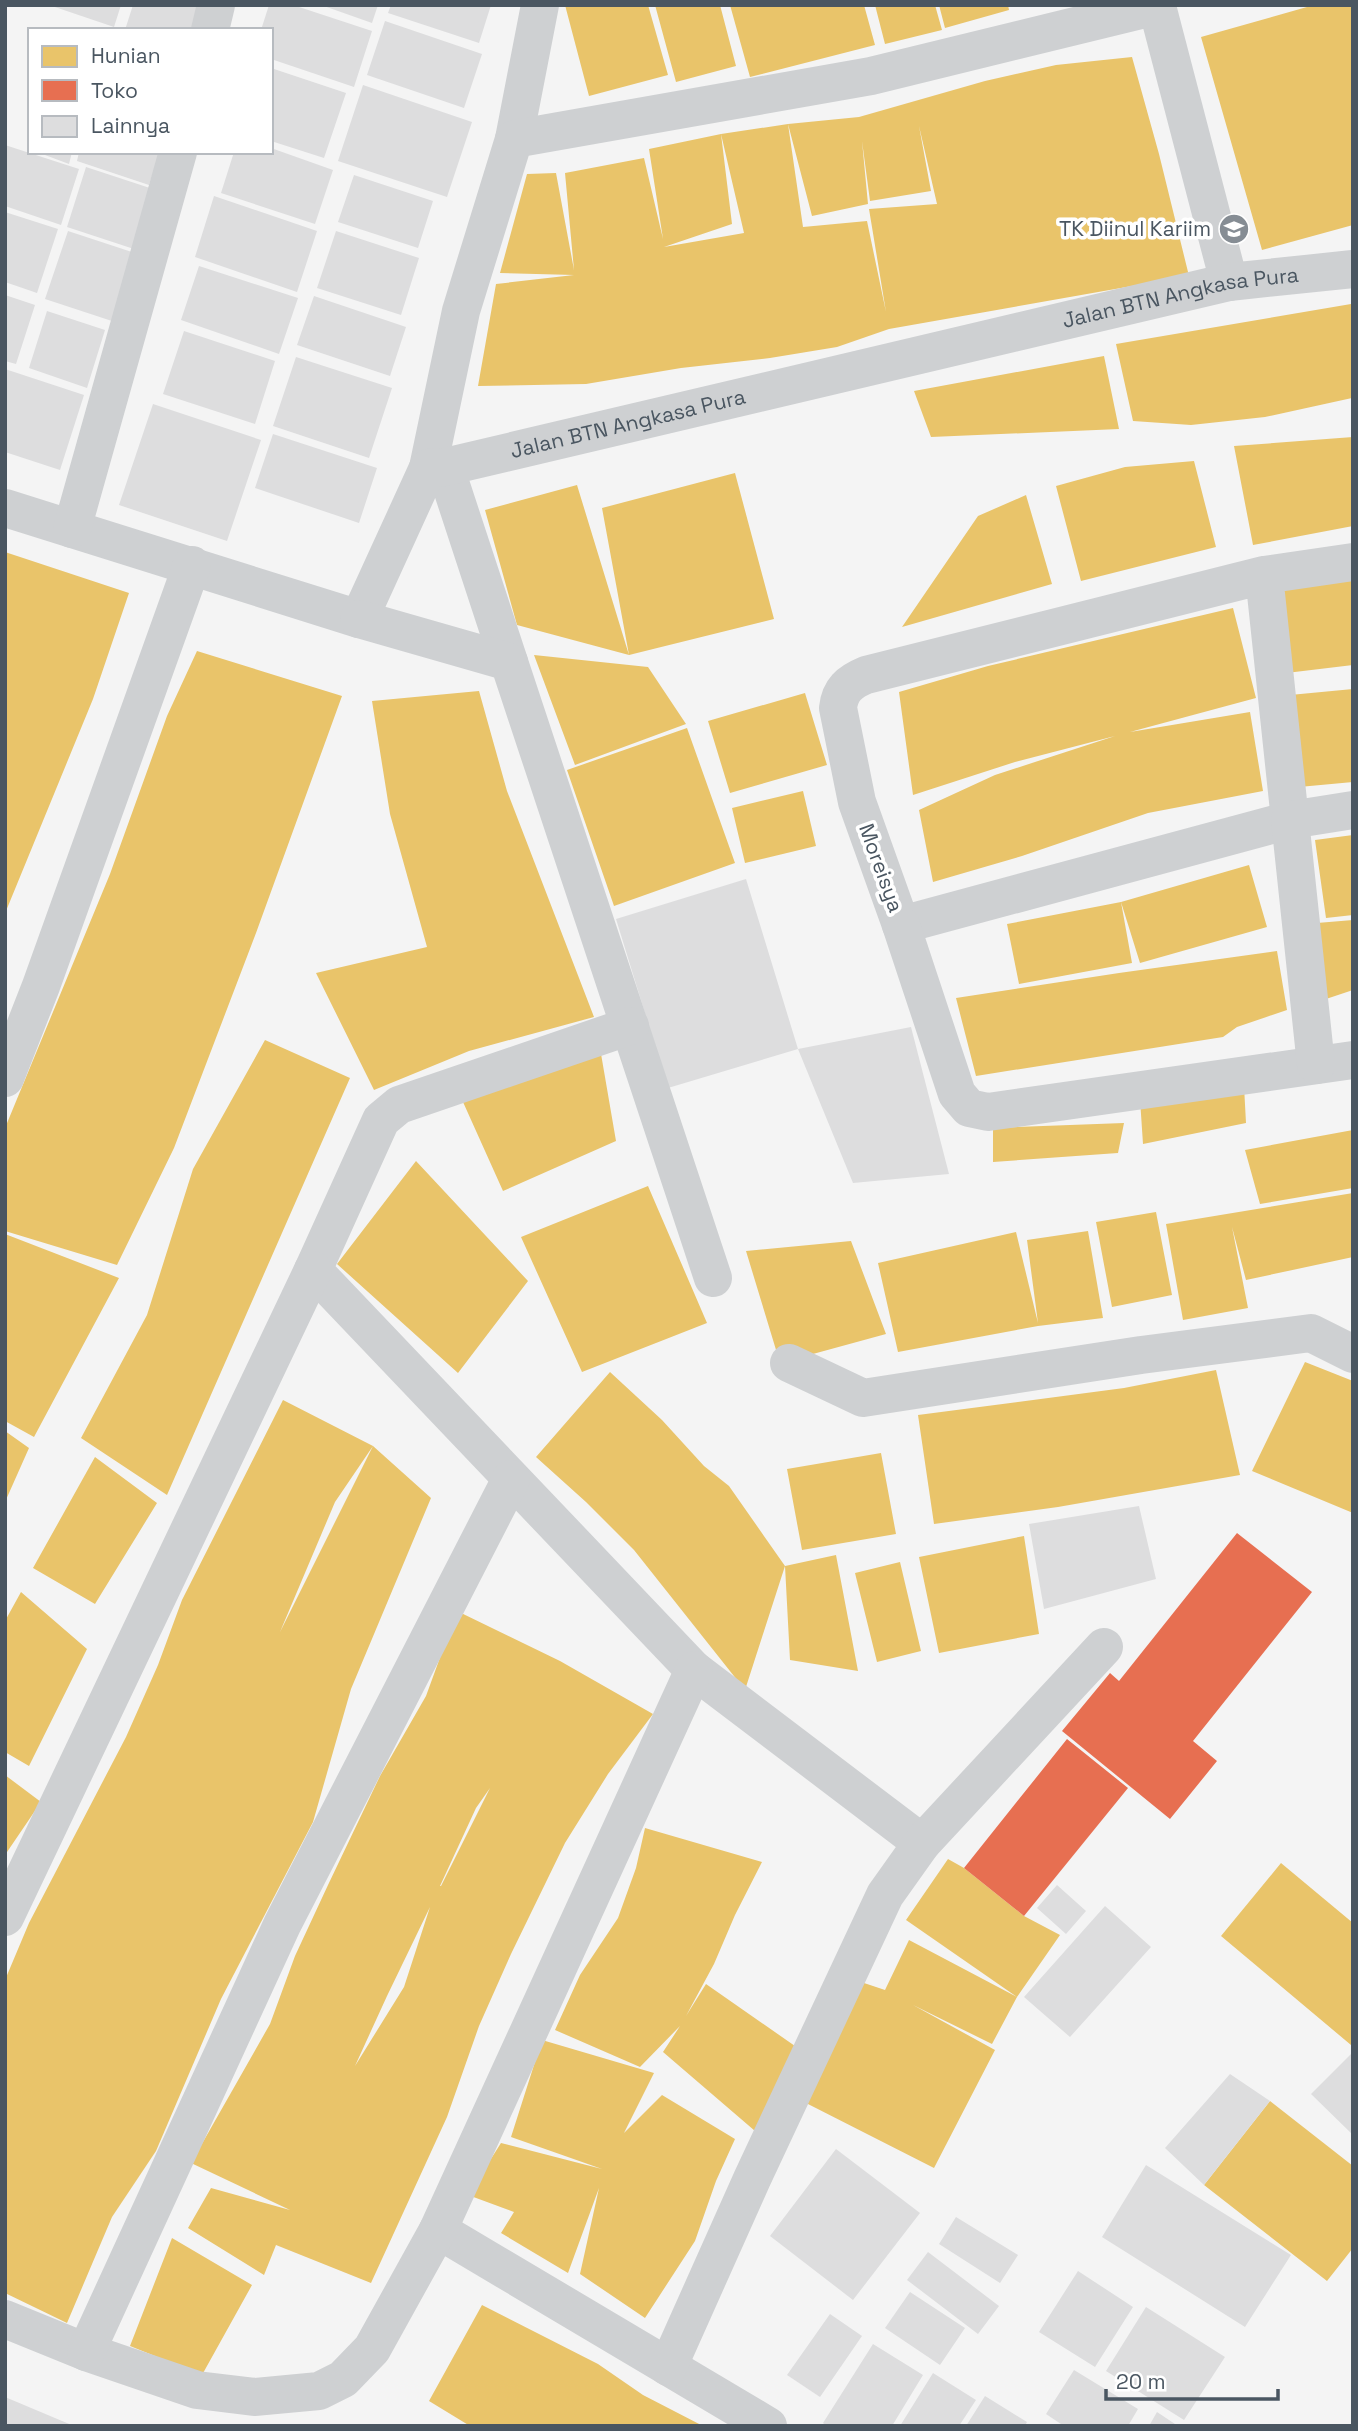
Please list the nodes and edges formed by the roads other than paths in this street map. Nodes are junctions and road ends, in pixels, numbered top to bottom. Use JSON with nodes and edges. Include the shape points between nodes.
{"nodes":[{"id":1,"x":216,"y":5,"type":"edge"},
{"id":2,"x":540,"y":5,"type":"edge"},
{"id":3,"x":1157,"y":6,"type":"edge"},
{"id":4,"x":210,"y":28,"type":"edge"},
{"id":5,"x":514,"y":139,"type":"junction"},
{"id":6,"x":177,"y":154,"type":"edge"},
{"id":7,"x":1353,"y":269,"type":"edge"},
{"id":8,"x":1229,"y":282,"type":"junction"},
{"id":9,"x":437,"y":467,"type":"junction"},
{"id":10,"x":5,"y":508,"type":"edge"},
{"id":11,"x":72,"y":528,"type":"junction"},
{"id":12,"x":1353,"y":562,"type":"edge"},
{"id":13,"x":192,"y":565,"type":"junction"},
{"id":14,"x":1264,"y":575,"type":"junction"},
{"id":15,"x":359,"y":619,"type":"junction"},
{"id":16,"x":509,"y":662,"type":"junction"},
{"id":17,"x":1353,"y":810,"type":"edge"},
{"id":18,"x":1290,"y":820,"type":"junction"},
{"id":19,"x":901,"y":925,"type":"junction"},
{"id":20,"x":630,"y":1026,"type":"junction"},
{"id":21,"x":1334,"y":1063,"type":"edge"},
{"id":22,"x":5,"y":1078,"type":"edge"},
{"id":23,"x":313,"y":1270,"type":"junction"},
{"id":24,"x":713,"y":1278,"type":"dead end"},
{"id":25,"x":1353,"y":1327,"type":"edge"},
{"id":26,"x":1311,"y":1333,"type":"junction"},
{"id":27,"x":1353,"y":1354,"type":"edge"},
{"id":28,"x":789,"y":1363,"type":"dead end"},
{"id":29,"x":511,"y":1479,"type":"junction"},
{"id":30,"x":1104,"y":1647,"type":"dead end"},
{"id":31,"x":694,"y":1670,"type":"junction"},
{"id":32,"x":922,"y":1843,"type":"junction"},
{"id":33,"x":5,"y":1917,"type":"edge"},
{"id":34,"x":438,"y":2230,"type":"junction"},
{"id":35,"x":5,"y":2319,"type":"edge"},
{"id":36,"x":86,"y":2352,"type":"junction"},
{"id":37,"x":668,"y":2367,"type":"junction"},
{"id":38,"x":768,"y":2426,"type":"edge"}],
"edges":[{"from":1,"to":4,"type":"street"},
{"from":2,"to":5,"type":"street"},
{"from":3,"to":5,"type":"street","via":[[871,76]]},
{"from":3,"to":8,"type":"street"},
{"from":5,"to":9,"type":"street","via":[[461,311]]},
{"from":6,"to":11,"type":"street"},
{"from":7,"to":8,"type":"street","name":"Jalan BTN Angkasa Pura"},
{"from":8,"to":9,"type":"street","name":"Jalan BTN Angkasa Pura"},
{"from":9,"to":15,"type":"street"},
{"from":9,"to":16,"type":"street"},
{"from":10,"to":11,"type":"street"},
{"from":11,"to":13,"type":"street"},
{"from":12,"to":14,"type":"street","name":"Moreisya"},
{"from":13,"to":15,"type":"street"},
{"from":13,"to":22,"type":"street"},
{"from":14,"to":18,"type":"street"},
{"from":14,"to":19,"type":"street","name":"Moreisya","via":[[866,675],[844,689],[838,708],[857,802]]},
{"from":15,"to":16,"type":"street"},
{"from":16,"to":20,"type":"street"},
{"from":17,"to":18,"type":"street","name":"Moreisya"},
{"from":18,"to":19,"type":"street","name":"Moreisya"},
{"from":18,"to":21,"type":"street"},
{"from":19,"to":21,"type":"street","via":[[957,1094],[970,1108],[988,1112]]},
{"from":20,"to":23,"type":"street","via":[[399,1105],[381,1120]]},
{"from":20,"to":24,"type":"street"},
{"from":23,"to":29,"type":"street"},
{"from":23,"to":33,"type":"street"},
{"from":25,"to":26,"type":"street"},
{"from":26,"to":27,"type":"street"},
{"from":26,"to":28,"type":"street","via":[[863,1398]]},
{"from":29,"to":31,"type":"street"},
{"from":29,"to":36,"type":"street","via":[[282,1925]]},
{"from":30,"to":32,"type":"street"},
{"from":31,"to":32,"type":"street"},
{"from":31,"to":34,"type":"street"},
{"from":32,"to":37,"type":"street","via":[[885,1895]]},
{"from":34,"to":36,"type":"street","via":[[372,2348],[343,2379],[319,2391],[254,2397],[197,2390]]},
{"from":34,"to":37,"type":"street"},
{"from":35,"to":36,"type":"street"},
{"from":37,"to":38,"type":"street"}]}
